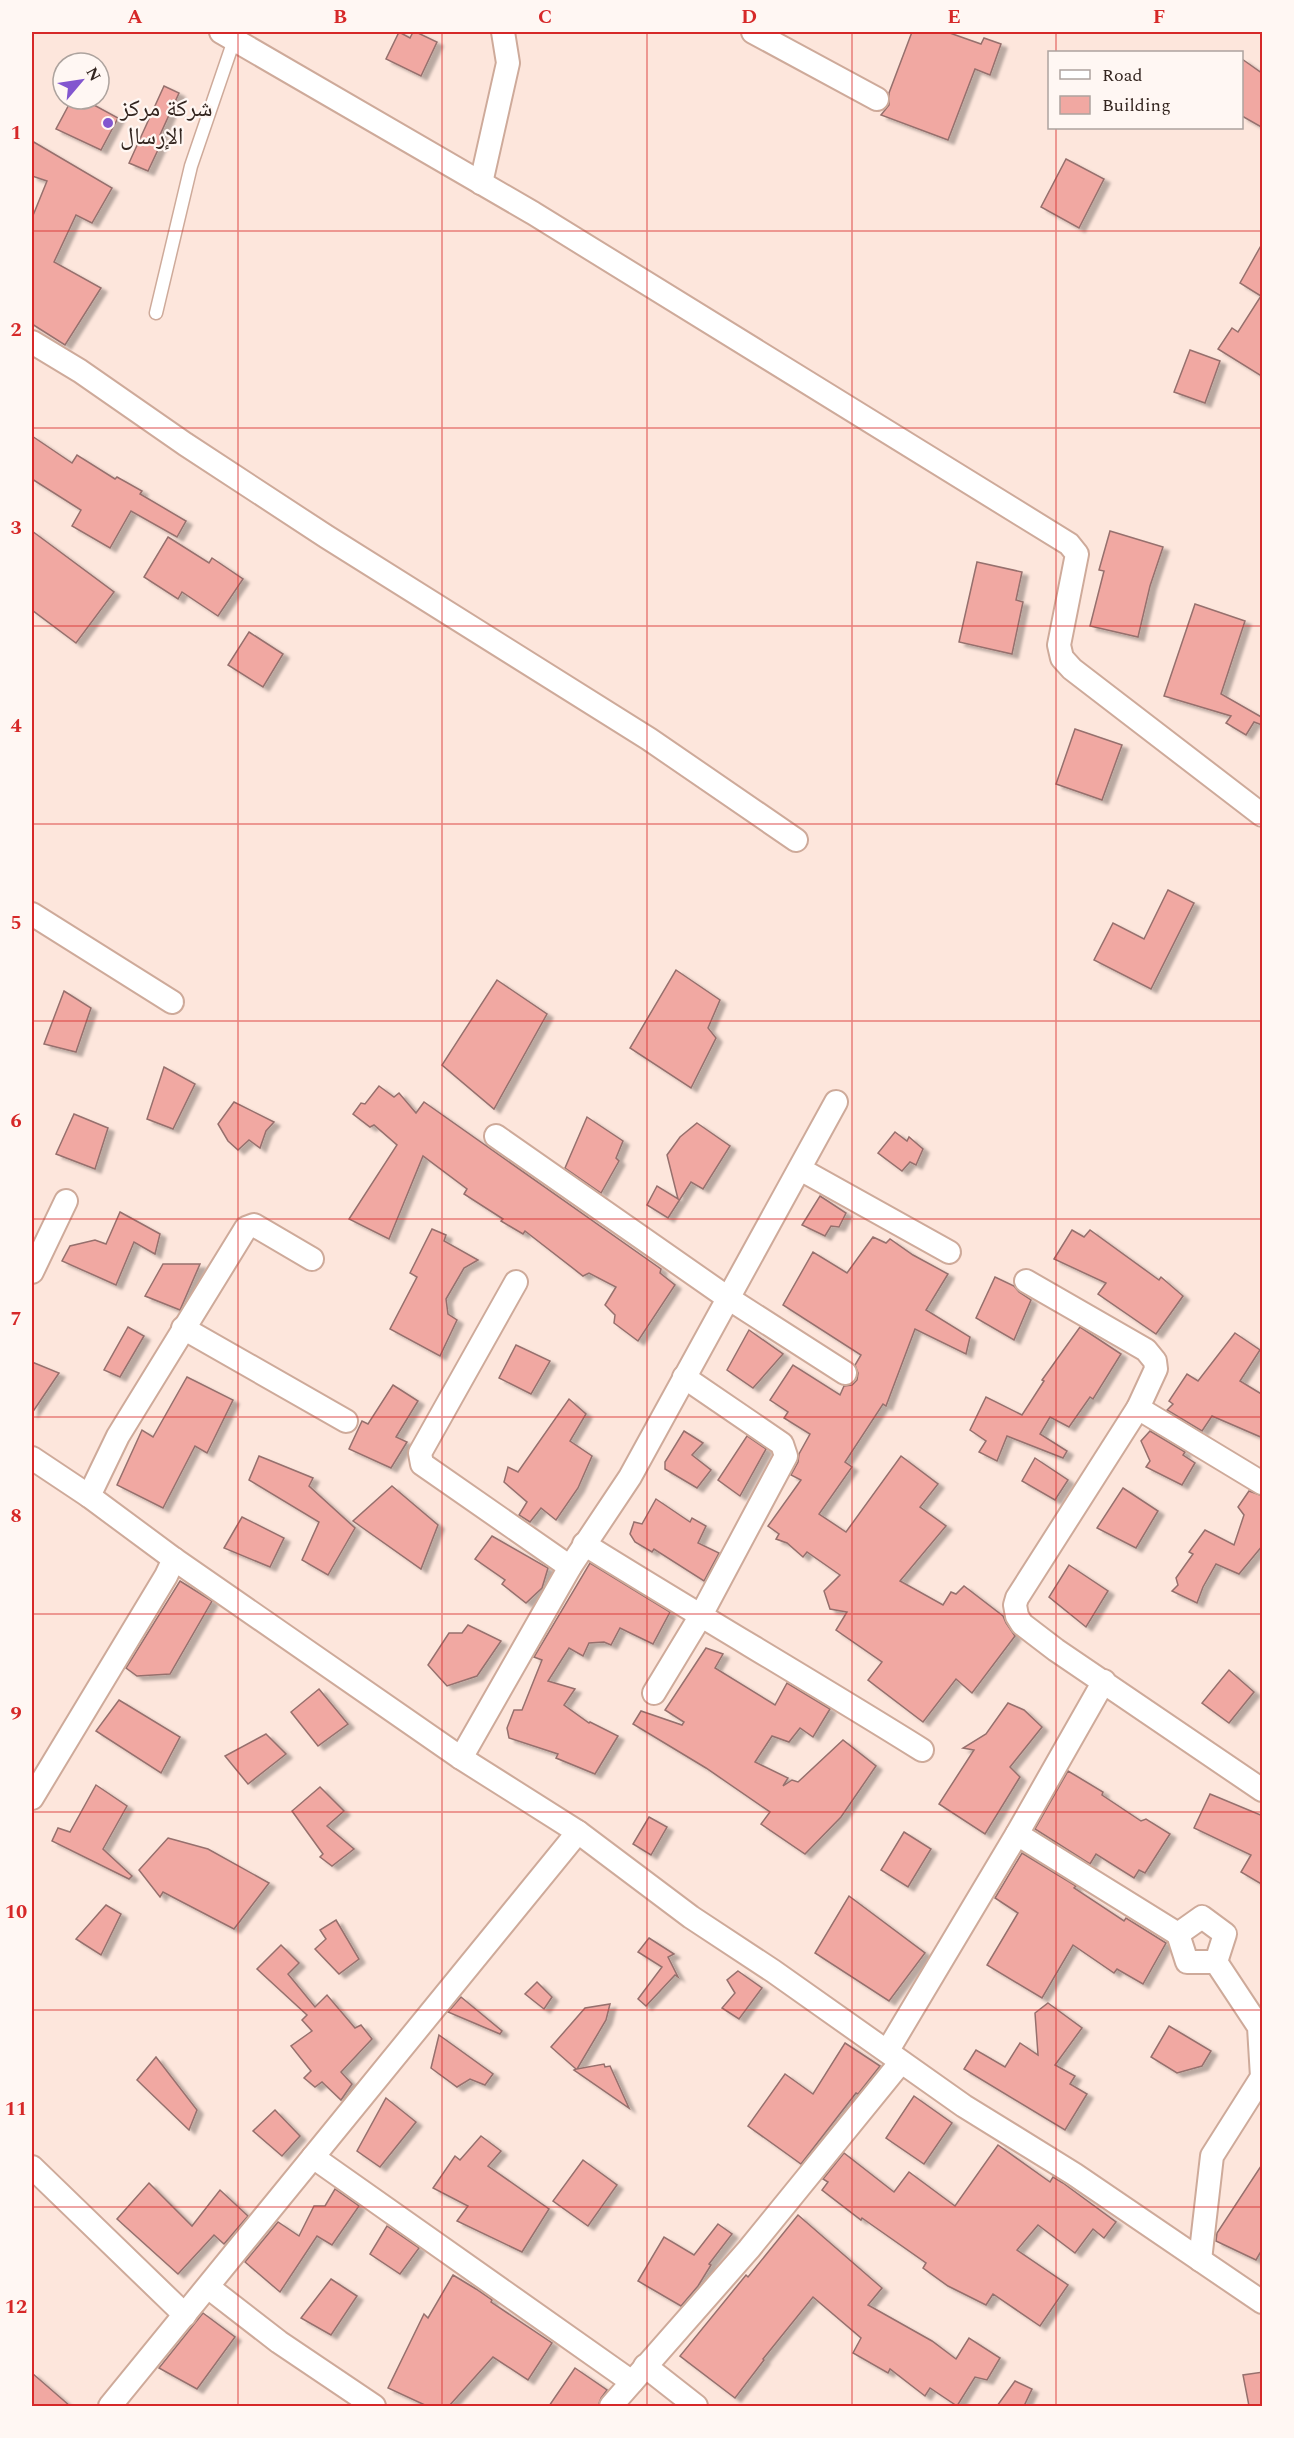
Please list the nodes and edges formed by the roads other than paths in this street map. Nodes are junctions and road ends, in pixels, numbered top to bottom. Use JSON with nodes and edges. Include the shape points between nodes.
{"nodes":[{"id":1,"x":503,"y":32,"type":"edge"},
{"id":2,"x":753,"y":32,"type":"edge"},
{"id":3,"x":227,"y":36,"type":"edge"},
{"id":4,"x":781,"y":38,"type":"edge"},
{"id":5,"x":877,"y":99,"type":"dead end"},
{"id":6,"x":481,"y":183,"type":"junction"},
{"id":7,"x":156,"y":313,"type":"dead end"},
{"id":8,"x":32,"y":342,"type":"edge"},
{"id":9,"x":1263,"y":815,"type":"edge"},
{"id":10,"x":796,"y":840,"type":"dead end"},
{"id":11,"x":32,"y":914,"type":"edge"},
{"id":12,"x":172,"y":1002,"type":"dead end"},
{"id":13,"x":836,"y":1102,"type":"dead end"},
{"id":14,"x":496,"y":1136,"type":"dead end"},
{"id":15,"x":800,"y":1169,"type":"junction"},
{"id":16,"x":66,"y":1201,"type":"dead end"},
{"id":17,"x":949,"y":1252,"type":"dead end"},
{"id":18,"x":312,"y":1259,"type":"dead end"},
{"id":19,"x":32,"y":1272,"type":"edge"},
{"id":20,"x":1026,"y":1281,"type":"dead end"},
{"id":21,"x":516,"y":1282,"type":"dead end"},
{"id":22,"x":728,"y":1298,"type":"junction"},
{"id":23,"x":183,"y":1328,"type":"junction"},
{"id":24,"x":845,"y":1373,"type":"dead end"},
{"id":25,"x":684,"y":1377,"type":"junction"},
{"id":26,"x":1138,"y":1408,"type":"junction"},
{"id":27,"x":346,"y":1421,"type":"dead end"},
{"id":28,"x":32,"y":1458,"type":"edge"},
{"id":29,"x":1263,"y":1483,"type":"edge"},
{"id":30,"x":89,"y":1496,"type":"junction"},
{"id":31,"x":585,"y":1544,"type":"junction"},
{"id":32,"x":174,"y":1559,"type":"junction"},
{"id":33,"x":570,"y":1567,"type":"junction"},
{"id":34,"x":700,"y":1617,"type":"junction"},
{"id":35,"x":1104,"y":1681,"type":"junction"},
{"id":36,"x":654,"y":1693,"type":"dead end"},
{"id":37,"x":922,"y":1750,"type":"dead end"},
{"id":38,"x":461,"y":1758,"type":"junction"},
{"id":39,"x":1263,"y":1790,"type":"edge"},
{"id":40,"x":32,"y":1798,"type":"edge"},
{"id":41,"x":578,"y":1832,"type":"junction"},
{"id":42,"x":1017,"y":1834,"type":"junction"},
{"id":43,"x":1178,"y":1934,"type":"junction"},
{"id":44,"x":1216,"y":1962,"type":"junction"},
{"id":45,"x":894,"y":2056,"type":"junction"},
{"id":46,"x":313,"y":2157,"type":"junction"},
{"id":47,"x":32,"y":2167,"type":"edge"},
{"id":48,"x":1200,"y":2259,"type":"junction"},
{"id":49,"x":208,"y":2287,"type":"junction"},
{"id":50,"x":1260,"y":2293,"type":"edge"},
{"id":51,"x":185,"y":2315,"type":"junction"},
{"id":52,"x":639,"y":2374,"type":"junction"},
{"id":53,"x":110,"y":2406,"type":"edge"},
{"id":54,"x":374,"y":2406,"type":"edge"},
{"id":55,"x":611,"y":2406,"type":"edge"},
{"id":56,"x":696,"y":2406,"type":"edge"}],
"edges":[{"from":1,"to":6,"type":"street","via":[[508,63]]},
{"from":2,"to":4,"type":"street"},
{"from":3,"to":6,"type":"street"},
{"from":3,"to":7,"type":"lane"},
{"from":4,"to":5,"type":"street"},
{"from":6,"to":9,"type":"street","via":[[1069,544],[1077,554],[1059,645],[1062,658]]},
{"from":8,"to":10,"type":"street","via":[[327,537],[649,739]]},
{"from":11,"to":12,"type":"street"},
{"from":13,"to":15,"type":"street"},
{"from":14,"to":22,"type":"street"},
{"from":15,"to":17,"type":"street"},
{"from":15,"to":22,"type":"street"},
{"from":16,"to":19,"type":"street"},
{"from":18,"to":23,"type":"street","via":[[250,1225]]},
{"from":20,"to":26,"type":"street","via":[[1146,1350],[1155,1360],[1156,1369]]},
{"from":21,"to":33,"type":"street","via":[[419,1459],[489,1513]]},
{"from":22,"to":24,"type":"street"},
{"from":22,"to":25,"type":"street"},
{"from":23,"to":27,"type":"street"},
{"from":23,"to":30,"type":"street","via":[[118,1436]]},
{"from":25,"to":31,"type":"street","via":[[630,1477]]},
{"from":25,"to":34,"type":"street","via":[[782,1444],[786,1451]]},
{"from":26,"to":29,"type":"street"},
{"from":26,"to":35,"type":"street","via":[[1015,1605],[1022,1624]]},
{"from":28,"to":30,"type":"street"},
{"from":30,"to":32,"type":"street"},
{"from":31,"to":33,"type":"street"},
{"from":31,"to":34,"type":"street"},
{"from":32,"to":38,"type":"street"},
{"from":32,"to":40,"type":"street"},
{"from":33,"to":38,"type":"street"},
{"from":34,"to":36,"type":"street"},
{"from":34,"to":37,"type":"street"},
{"from":35,"to":39,"type":"street"},
{"from":35,"to":42,"type":"street"},
{"from":38,"to":41,"type":"street"},
{"from":41,"to":45,"type":"street","via":[[691,1917]]},
{"from":41,"to":46,"type":"street"},
{"from":42,"to":43,"type":"street"},
{"from":42,"to":45,"type":"street"},
{"from":43,"to":44,"type":"street","via":[[1186,1962]]},
{"from":43,"to":44,"type":"street","via":[[1202,1917],[1226,1934]]},
{"from":44,"to":48,"type":"street","via":[[1259,2026],[1262,2078],[1212,2156]]},
{"from":45,"to":48,"type":"street"},
{"from":45,"to":52,"type":"street","via":[[757,2240]]},
{"from":46,"to":49,"type":"street"},
{"from":46,"to":52,"type":"street"},
{"from":47,"to":51,"type":"street"},
{"from":48,"to":50,"type":"street"},
{"from":49,"to":51,"type":"street"},
{"from":49,"to":54,"type":"street","via":[[279,2342]]},
{"from":51,"to":53,"type":"street"},
{"from":52,"to":55,"type":"street"},
{"from":52,"to":56,"type":"street"}]}
